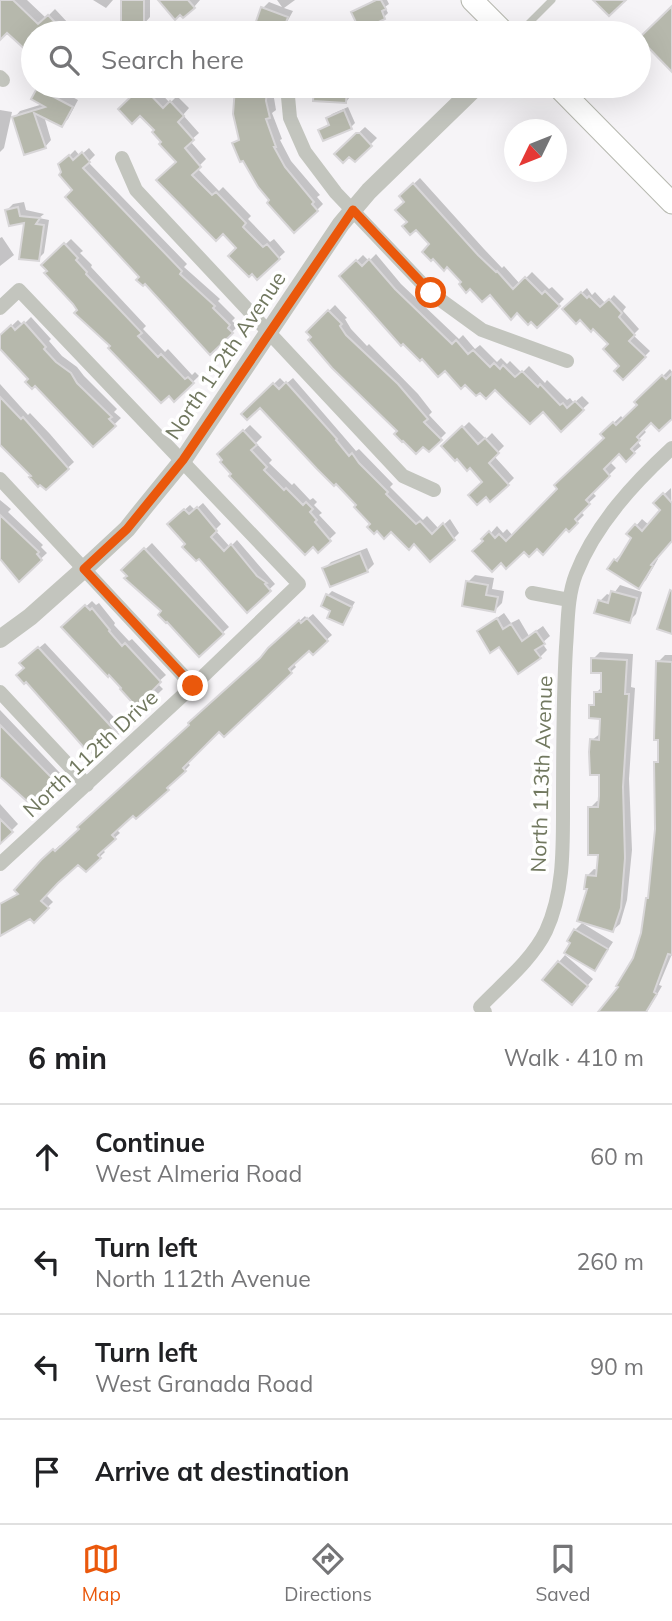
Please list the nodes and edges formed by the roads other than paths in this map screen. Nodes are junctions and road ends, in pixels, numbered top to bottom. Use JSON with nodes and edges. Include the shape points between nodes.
{"nodes":[{"id":1,"x":472,"y":0,"type":"edge"},
{"id":2,"x":552,"y":0,"type":"edge"},
{"id":3,"x":493,"y":21,"type":"edge"},
{"id":4,"x":532,"y":21,"type":"edge"},
{"id":5,"x":288,"y":98,"type":"edge"},
{"id":6,"x":465,"y":98,"type":"edge"},
{"id":7,"x":569,"y":98,"type":"edge"},
{"id":8,"x":122,"y":158,"type":"dead end"},
{"id":9,"x":672,"y":203,"type":"edge"},
{"id":10,"x":353,"y":210,"type":"junction"},
{"id":11,"x":0,"y":308,"type":"edge"},
{"id":12,"x":269,"y":331,"type":"junction"},
{"id":13,"x":567,"y":361,"type":"dead end"},
{"id":14,"x":672,"y":448,"type":"edge"},
{"id":15,"x":183,"y":460,"type":"junction"},
{"id":16,"x":0,"y":479,"type":"edge"},
{"id":17,"x":434,"y":489,"type":"dead end"},
{"id":18,"x":84,"y":569,"type":"junction"},
{"id":19,"x":532,"y":593,"type":"dead end"},
{"id":20,"x":569,"y":600,"type":"junction"},
{"id":21,"x":0,"y":639,"type":"edge"},
{"id":22,"x":193,"y":686,"type":"junction"},
{"id":23,"x":0,"y":692,"type":"edge"},
{"id":24,"x":87,"y":785,"type":"junction"},
{"id":25,"x":0,"y":864,"type":"edge"},
{"id":26,"x":482,"y":1009,"type":"edge"}],
"edges":[{"from":1,"to":3,"type":"main road"},
{"from":2,"to":4,"type":"lane"},
{"from":5,"to":10,"type":"street","via":[[290,118],[305,152]]},
{"from":6,"to":10,"type":"street","name":"North 112th Avenue"},
{"from":7,"to":9,"type":"main road"},
{"from":8,"to":12,"type":"street","via":[[136,190]]},
{"from":10,"to":12,"type":"street","name":"North 112th Avenue"},
{"from":10,"to":13,"type":"street","via":[[431,293],[482,330]]},
{"from":11,"to":15,"type":"street","via":[[19,290]]},
{"from":12,"to":15,"type":"street","name":"North 112th Avenue"},
{"from":12,"to":17,"type":"street","via":[[403,476]]},
{"from":14,"to":20,"type":"street","name":"North 113th Avenue","via":[[619,503],[591,544]]},
{"from":15,"to":18,"type":"street","name":"North 112th Avenue","via":[[127,529]]},
{"from":15,"to":22,"type":"street","name":"North 112th Drive","via":[[299,584]]},
{"from":16,"to":18,"type":"street"},
{"from":18,"to":21,"type":"street","name":"North 112th Avenue"},
{"from":18,"to":22,"type":"street"},
{"from":19,"to":20,"type":"street"},
{"from":20,"to":26,"type":"street","name":"North 113th Avenue","via":[[563,859],[558,893],[546,932]]},
{"from":22,"to":24,"type":"street","name":"North 112th Drive"},
{"from":23,"to":24,"type":"street"},
{"from":24,"to":25,"type":"street","name":"North 112th Drive"}]}
